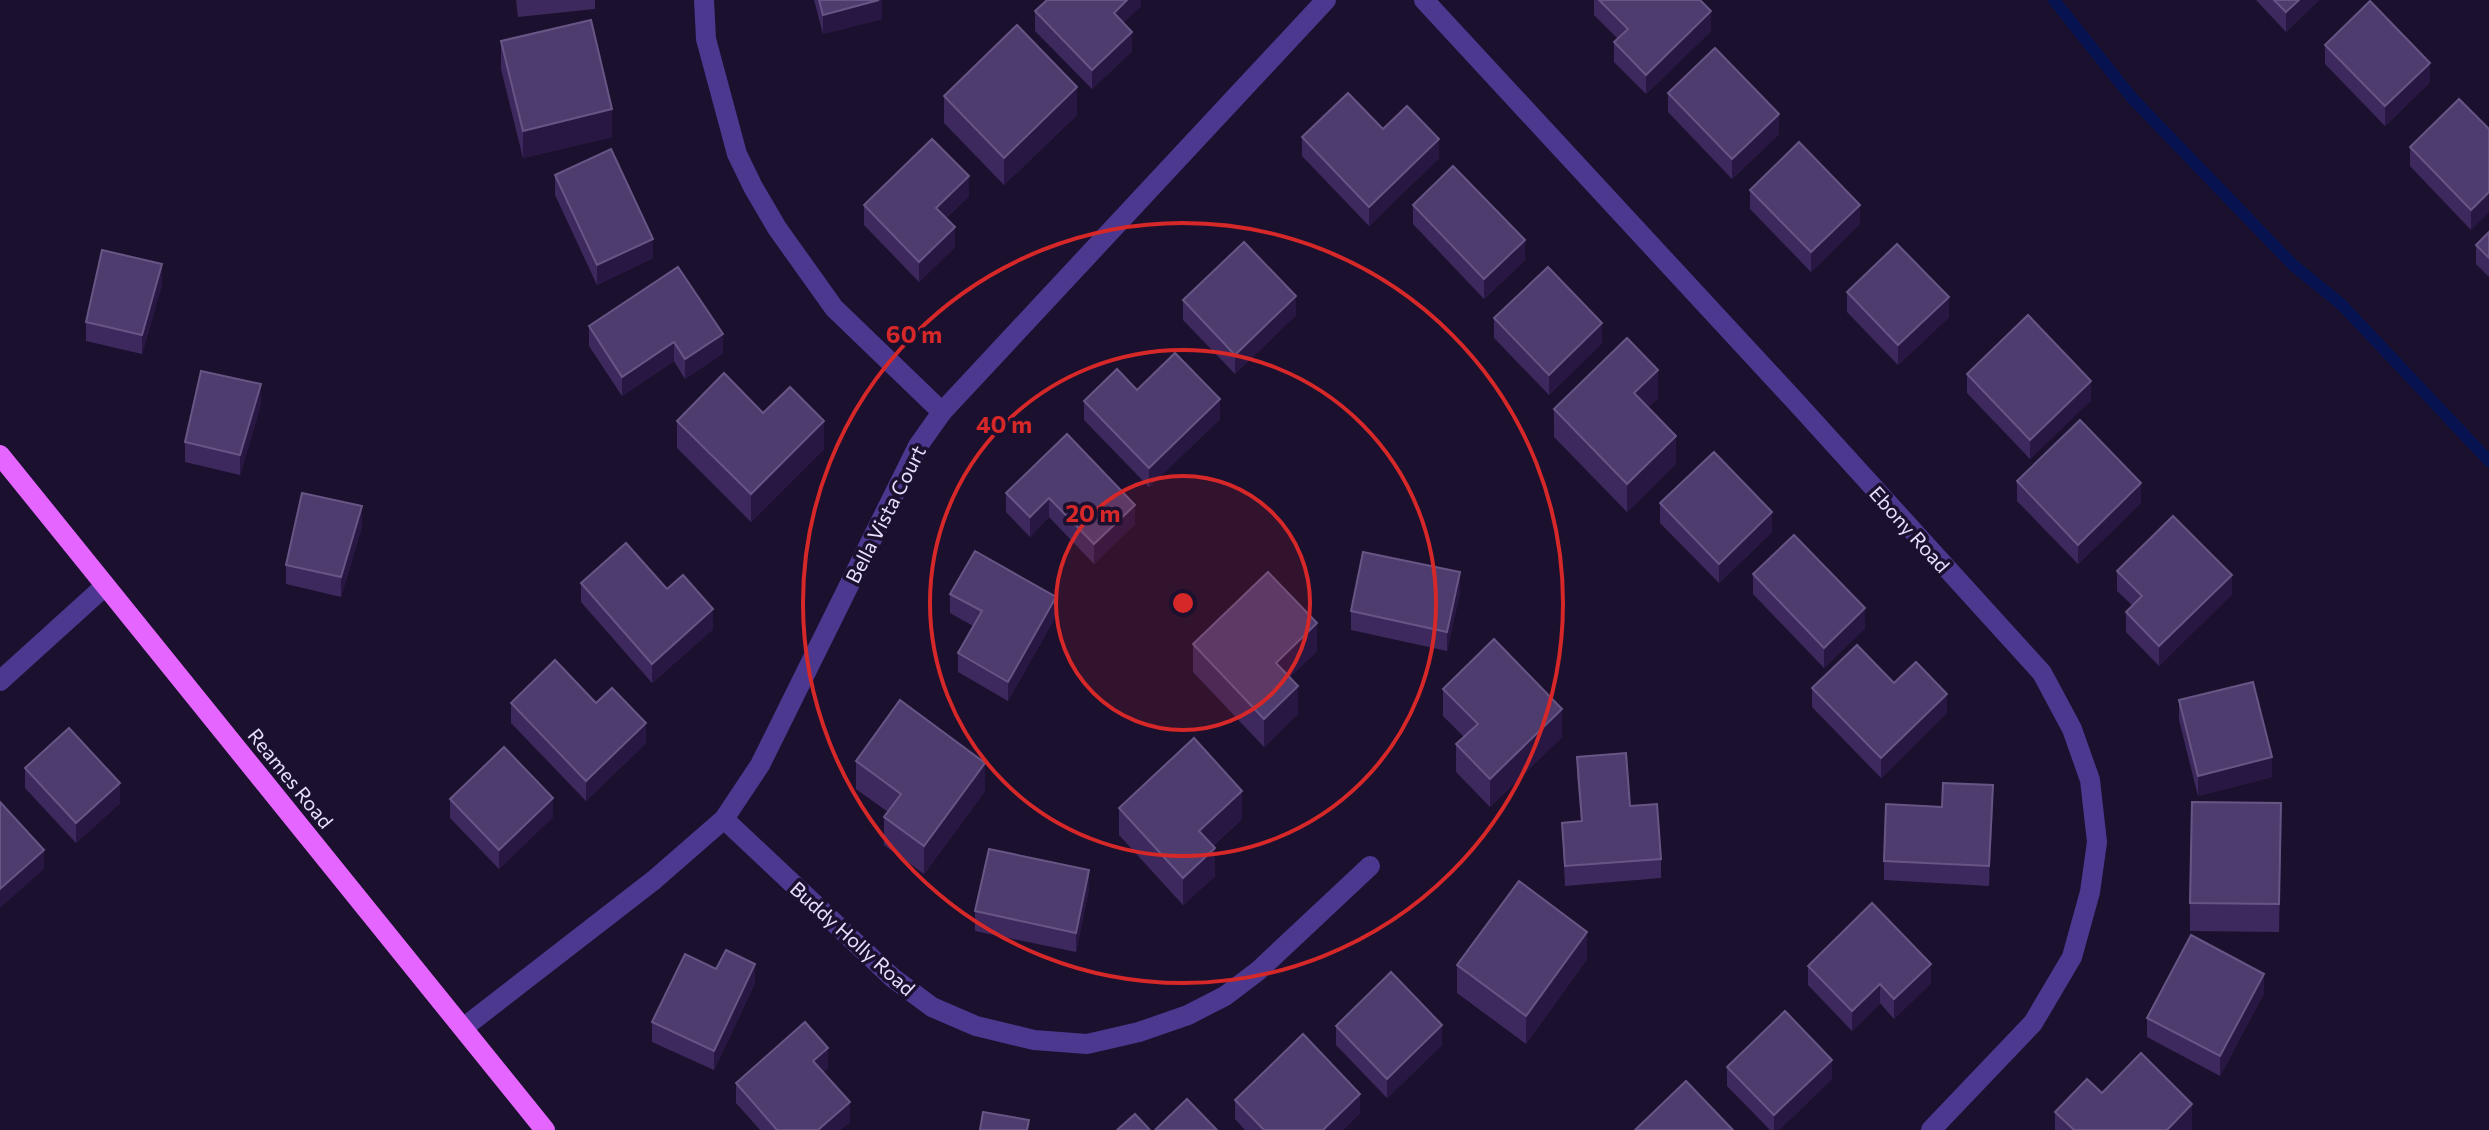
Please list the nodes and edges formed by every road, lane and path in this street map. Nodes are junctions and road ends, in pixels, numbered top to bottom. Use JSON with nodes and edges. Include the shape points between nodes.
{"nodes":[{"id":1,"x":704,"y":0,"type":"edge"},
{"id":2,"x":1326,"y":0,"type":"edge"},
{"id":3,"x":1424,"y":0,"type":"edge"},
{"id":4,"x":942,"y":412,"type":"junction"},
{"id":5,"x":0,"y":455,"type":"edge"},
{"id":6,"x":105,"y":586,"type":"junction"},
{"id":7,"x":0,"y":681,"type":"edge"},
{"id":8,"x":724,"y":819,"type":"junction"},
{"id":9,"x":1370,"y":866,"type":"dead end"},
{"id":10,"x":463,"y":1028,"type":"junction"},
{"id":11,"x":545,"y":1130,"type":"edge"},
{"id":12,"x":1931,"y":1130,"type":"edge"}],
"edges":[{"from":1,"to":4,"type":"street","via":[[706,39],[737,154],[753,187],[834,308]]},
{"from":2,"to":4,"type":"street","name":"Bella Vista Court"},
{"from":3,"to":12,"type":"street","name":"Ebony Road","via":[[2042,673],[2072,729],[2090,780],[2097,842],[2072,957],[2033,1023]]},
{"from":4,"to":8,"type":"street","name":"Bella Vista Court","via":[[918,446],[760,765]]},
{"from":5,"to":6,"type":"main road","name":"Reames Road"},
{"from":6,"to":7,"type":"street"},
{"from":6,"to":10,"type":"main road","name":"Reames Road"},
{"from":8,"to":9,"type":"street","name":"Buddy Holly Road","via":[[893,978],[932,1007],[976,1026],[1034,1040],[1087,1044],[1188,1015],[1225,996]]},
{"from":8,"to":10,"type":"street","name":"Bella Vista Court"},
{"from":10,"to":11,"type":"main road","name":"Reames Road"}]}
